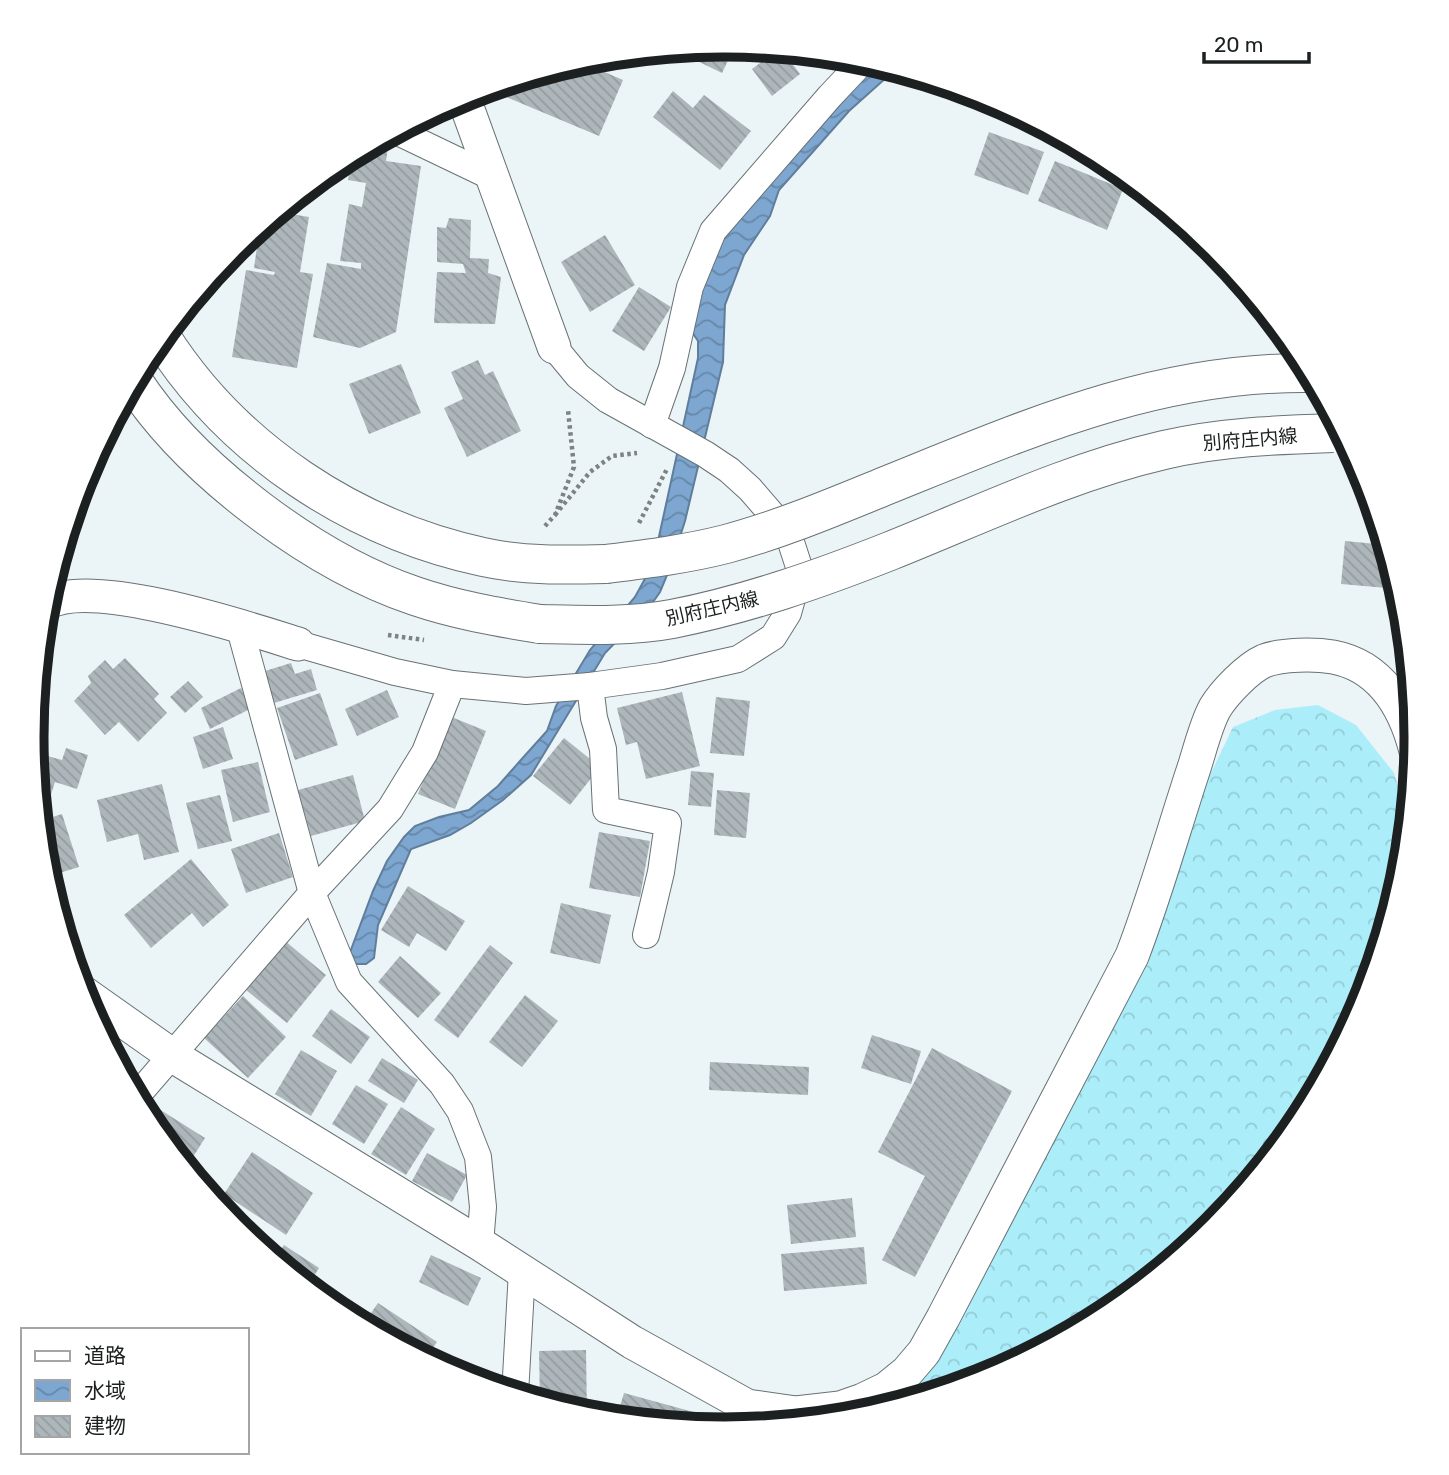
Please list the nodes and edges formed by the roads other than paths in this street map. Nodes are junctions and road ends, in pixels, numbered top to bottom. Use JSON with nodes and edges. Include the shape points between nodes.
{"nodes":[{"id":1,"x":855,"y":70,"type":"edge"},
{"id":2,"x":467,"y":108,"type":"edge"},
{"id":3,"x":406,"y":136,"type":"edge"},
{"id":4,"x":492,"y":177,"type":"junction"},
{"id":5,"x":167,"y":346,"type":"edge"},
{"id":6,"x":554,"y":347,"type":"joint"},
{"id":7,"x":1300,"y":373,"type":"edge"},
{"id":8,"x":140,"y":389,"type":"edge"},
{"id":9,"x":652,"y":425,"type":"junction"},
{"id":10,"x":1334,"y":434,"type":"edge"},
{"id":11,"x":58,"y":599,"type":"edge"},
{"id":12,"x":239,"y":625,"type":"junction"},
{"id":13,"x":298,"y":644,"type":"joint"},
{"id":14,"x":452,"y":684,"type":"junction"},
{"id":15,"x":590,"y":686,"type":"junction"},
{"id":16,"x":1405,"y":718,"type":"edge"},
{"id":17,"x":312,"y":893,"type":"junction"},
{"id":18,"x":646,"y":935,"type":"dead end"},
{"id":19,"x":98,"y":1003,"type":"edge"},
{"id":20,"x":173,"y":1056,"type":"junction"},
{"id":21,"x":142,"y":1090,"type":"edge"},
{"id":22,"x":480,"y":1244,"type":"junction"},
{"id":23,"x":522,"y":1271,"type":"junction"},
{"id":24,"x":515,"y":1385,"type":"edge"},
{"id":25,"x":841,"y":1408,"type":"edge"},
{"id":26,"x":818,"y":1411,"type":"edge"}],
"edges":[{"from":1,"to":9,"type":"street","via":[[713,231],[690,287],[672,368]]},
{"from":2,"to":4,"type":"street"},
{"from":3,"to":4,"type":"street"},
{"from":4,"to":6,"type":"street"},
{"from":5,"to":7,"type":"main road","bridge":true,"via":[[210,401],[251,441],[324,496],[428,543],[485,558],[548,565],[606,564],[726,544],[1034,426],[1151,390],[1241,375]]},
{"from":6,"to":9,"type":"street","via":[[578,376],[608,400]]},
{"from":8,"to":10,"type":"main road","name":"別府庄内線","bridge":true,"via":[[180,440],[233,490],[293,535],[413,596],[540,624],[632,623],[736,605],[818,578],[1110,464],[1205,441]]},
{"from":9,"to":15,"type":"street","via":[[705,454],[750,489],[788,533],[800,570],[789,613],[773,637],[738,659]]},
{"from":11,"to":12,"type":"street","via":[[92,595],[143,602]]},
{"from":12,"to":13,"type":"street"},
{"from":12,"to":17,"type":"street"},
{"from":13,"to":14,"type":"street"},
{"from":14,"to":15,"type":"street","via":[[526,691]]},
{"from":14,"to":17,"type":"street","via":[[425,752],[390,809]]},
{"from":15,"to":18,"type":"street","via":[[603,749],[606,810],[668,823]]},
{"from":16,"to":25,"type":"street","via":[[1370,671],[1336,657],[1299,655],[1264,661],[1239,679],[1215,709],[1153,901],[1120,980],[937,1329],[907,1372],[886,1388]]},
{"from":17,"to":20,"type":"street"},
{"from":17,"to":22,"type":"street","via":[[349,982],[442,1084],[460,1111],[478,1157],[483,1208]]},
{"from":19,"to":20,"type":"street"},
{"from":20,"to":21,"type":"street"},
{"from":20,"to":22,"type":"street"},
{"from":22,"to":23,"type":"street"},
{"from":23,"to":24,"type":"street"},
{"from":23,"to":26,"type":"street","via":[[632,1342],[747,1406]]}]}
